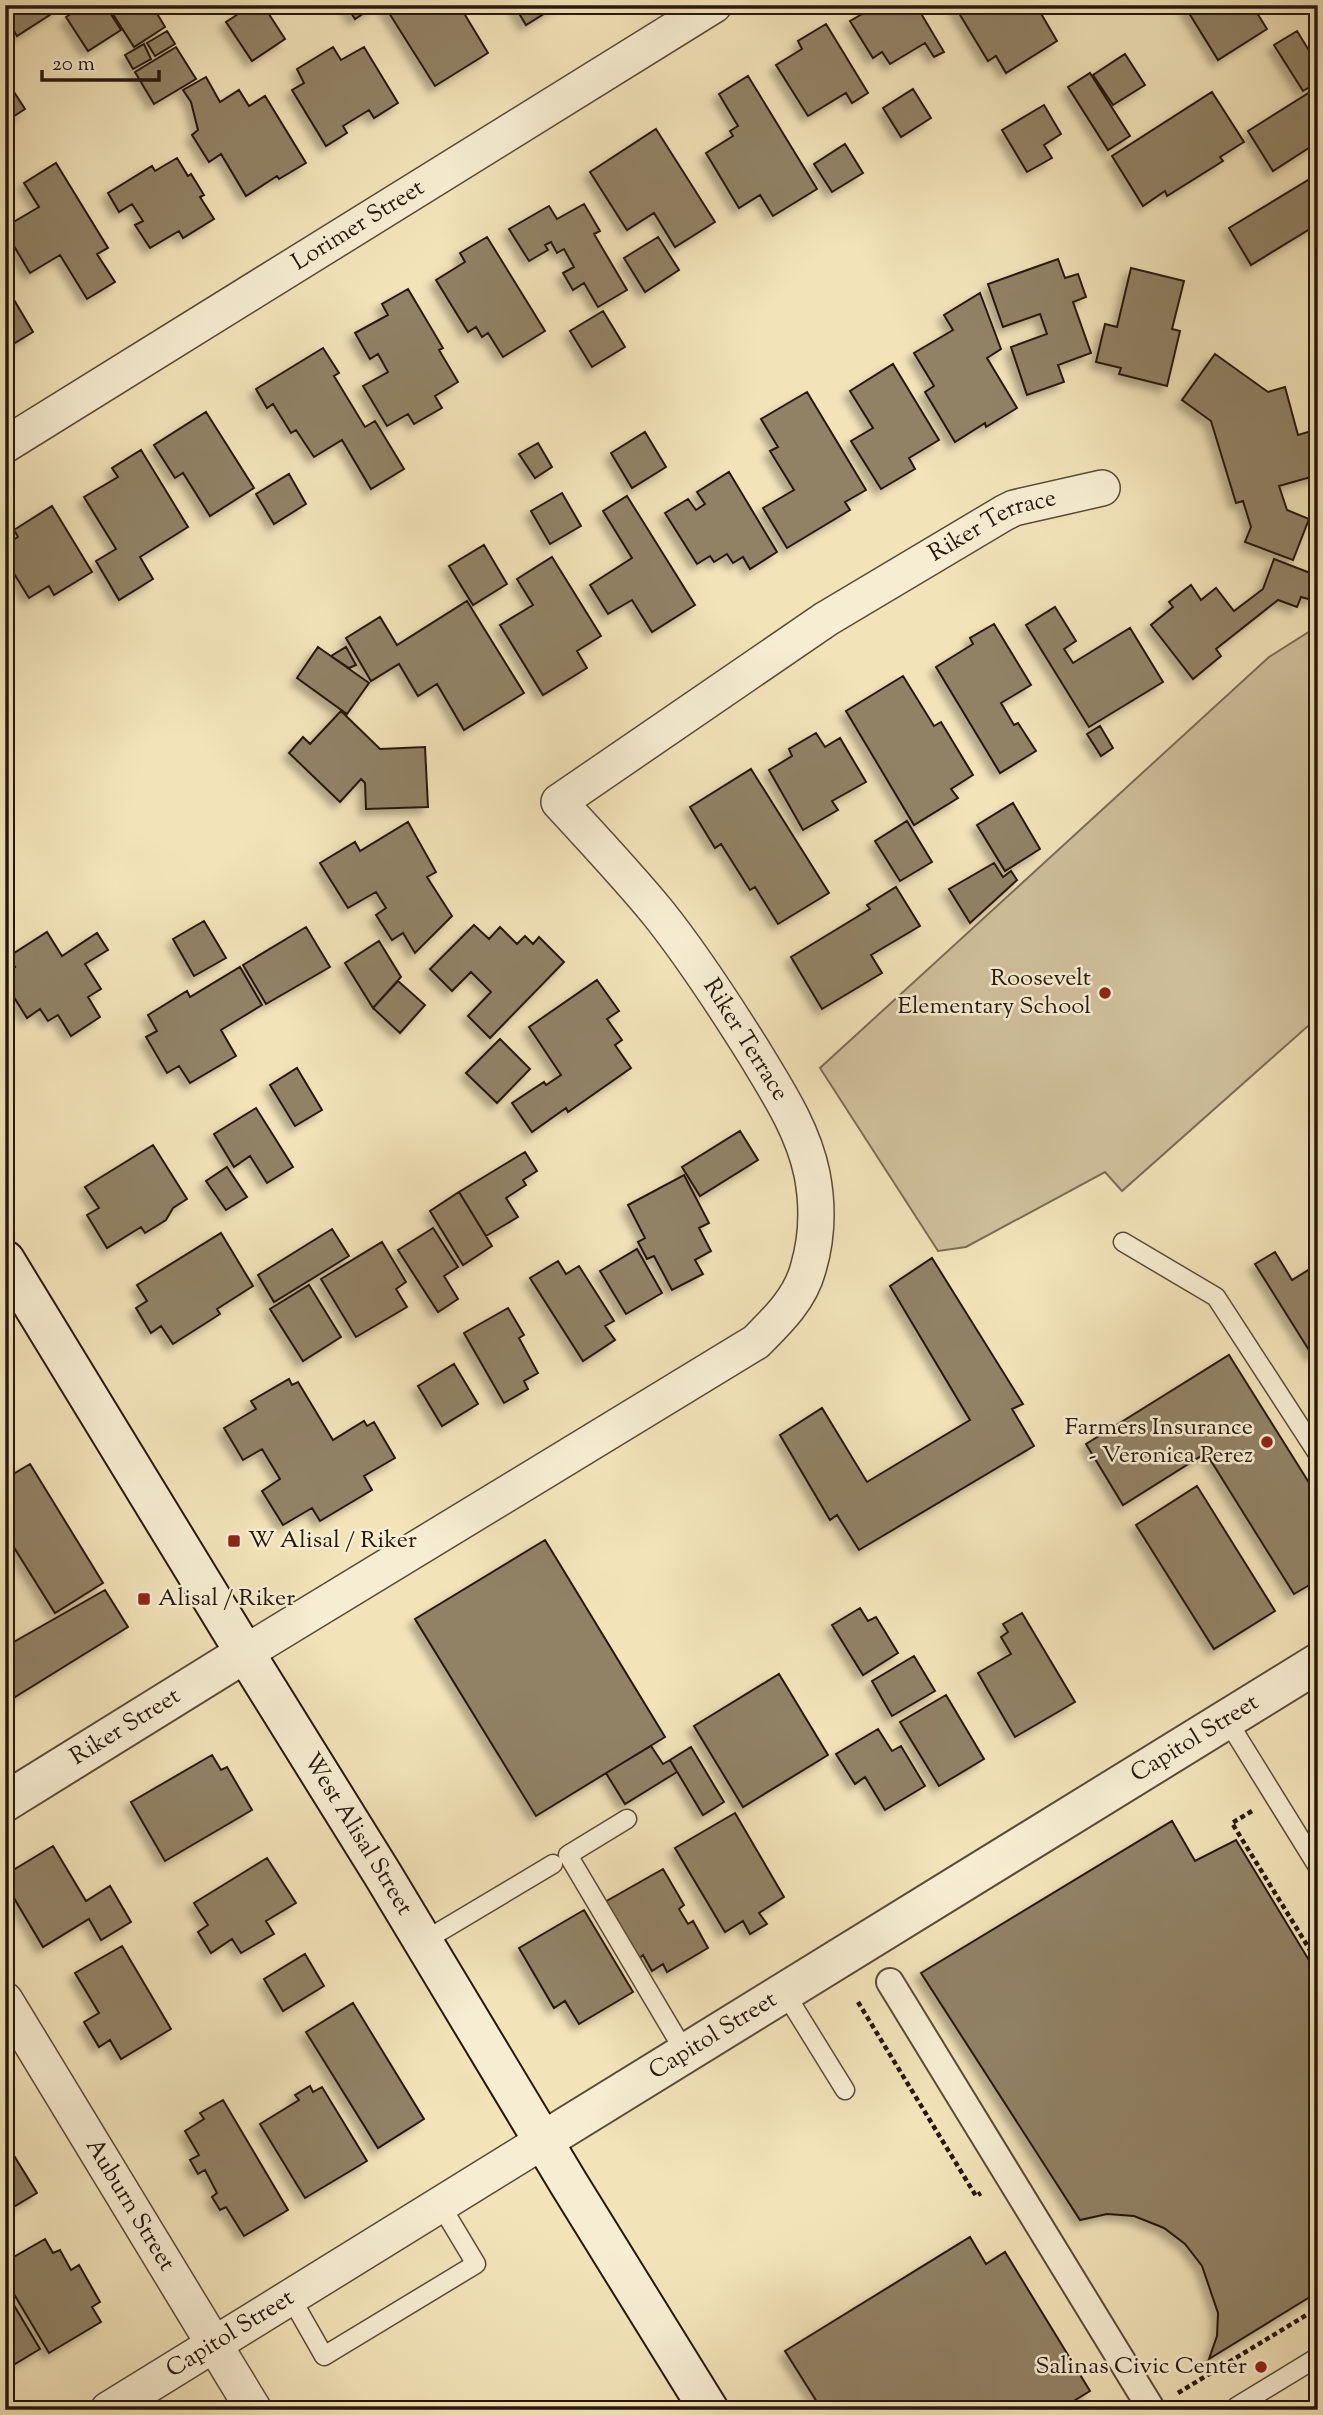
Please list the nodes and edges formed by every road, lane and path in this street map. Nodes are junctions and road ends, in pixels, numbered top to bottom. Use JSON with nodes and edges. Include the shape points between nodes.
{"nodes":[{"id":1,"x":714,"y":5,"type":"edge"},
{"id":2,"x":5,"y":445,"type":"edge"},
{"id":3,"x":1102,"y":488,"type":"dead end"},
{"id":4,"x":1123,"y":1242,"type":"dead end"},
{"id":5,"x":5,"y":1260,"type":"edge"},
{"id":6,"x":1318,"y":1454,"type":"edge"},
{"id":7,"x":245,"y":1653,"type":"junction"},
{"id":8,"x":1318,"y":1663,"type":"edge"},
{"id":9,"x":1227,"y":1720,"type":"junction"},
{"id":10,"x":5,"y":1802,"type":"edge"},
{"id":11,"x":1258,"y":1807,"type":"dead end"},
{"id":12,"x":626,"y":1819,"type":"dead end"},
{"id":13,"x":552,"y":1864,"type":"dead end"},
{"id":14,"x":1318,"y":1867,"type":"edge"},
{"id":15,"x":424,"y":1941,"type":"junction"},
{"id":16,"x":1318,"y":1963,"type":"edge"},
{"id":17,"x":890,"y":1982,"type":"dead end"},
{"id":18,"x":785,"y":1993,"type":"junction"},
{"id":19,"x":5,"y":2000,"type":"edge"},
{"id":20,"x":686,"y":2054,"type":"junction"},
{"id":21,"x":845,"y":2090,"type":"dead end"},
{"id":22,"x":543,"y":2141,"type":"junction"},
{"id":23,"x":440,"y":2204,"type":"junction"},
{"id":24,"x":291,"y":2298,"type":"junction"},
{"id":25,"x":1318,"y":2308,"type":"edge"},
{"id":26,"x":215,"y":2344,"type":"junction"},
{"id":27,"x":1318,"y":2357,"type":"edge"},
{"id":28,"x":1236,"y":2407,"type":"dead end"},
{"id":29,"x":1152,"y":2409,"type":"edge"},
{"id":30,"x":107,"y":2410,"type":"edge"},
{"id":31,"x":254,"y":2410,"type":"edge"},
{"id":32,"x":709,"y":2410,"type":"edge"}],
"edges":[{"from":1,"to":2,"type":"street","name":"Lorimer Street"},
{"from":3,"to":7,"type":"street","name":"Riker Terrace","via":[[1004,513],[826,619],[559,803],[667,924],[787,1106],[811,1174],[816,1208],[808,1271],[779,1320],[756,1342]]},
{"from":4,"to":6,"type":"lane","via":[[1216,1297]]},
{"from":5,"to":7,"type":"main road","name":"West Alisal Street"},
{"from":7,"to":10,"type":"main road","name":"Riker Street"},
{"from":7,"to":15,"type":"main road","name":"West Alisal Street"},
{"from":8,"to":9,"type":"main road","name":"Capitol Street"},
{"from":9,"to":14,"type":"lane"},
{"from":9,"to":18,"type":"main road","name":"Capitol Street"},
{"from":11,"to":16,"type":"path","via":[[1232,1823]]},
{"from":12,"to":20,"type":"lane","via":[[568,1855]]},
{"from":13,"to":15,"type":"lane"},
{"from":15,"to":22,"type":"main road","name":"West Alisal Street"},
{"from":17,"to":29,"type":"street"},
{"from":18,"to":20,"type":"main road","name":"Capitol Street"},
{"from":18,"to":21,"type":"lane"},
{"from":19,"to":26,"type":"street","name":"Auburn Street"},
{"from":20,"to":22,"type":"main road","name":"Capitol Street"},
{"from":22,"to":23,"type":"street","name":"Capitol Street"},
{"from":22,"to":32,"type":"main road","name":"West Alisal Street"},
{"from":23,"to":24,"type":"street","name":"Capitol Street"},
{"from":23,"to":24,"type":"lane","via":[[476,2264],[324,2356]]},
{"from":24,"to":26,"type":"street","name":"Capitol Street"},
{"from":25,"to":29,"type":"path"},
{"from":26,"to":30,"type":"street","name":"Capitol Street"},
{"from":26,"to":31,"type":"street","name":"Auburn Street"},
{"from":27,"to":28,"type":"lane"}]}
